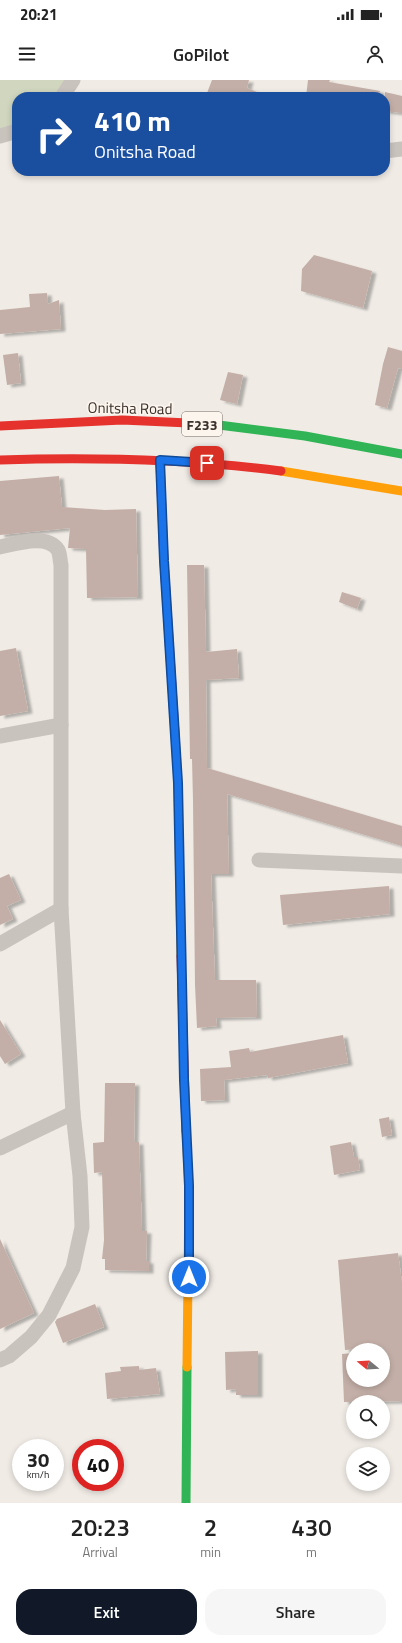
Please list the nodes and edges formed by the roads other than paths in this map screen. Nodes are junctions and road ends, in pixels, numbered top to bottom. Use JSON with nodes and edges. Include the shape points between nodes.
{"nodes":[{"id":1,"x":73,"y":80,"type":"edge"},
{"id":2,"x":65,"y":92,"type":"edge"},
{"id":3,"x":12,"y":132,"type":"edge"},
{"id":4,"x":0,"y":136,"type":"edge"},
{"id":5,"x":402,"y":149,"type":"edge"},
{"id":6,"x":390,"y":150,"type":"edge"},
{"id":7,"x":0,"y":426,"type":"edge"},
{"id":8,"x":402,"y":454,"type":"edge"},
{"id":9,"x":0,"y":460,"type":"edge"},
{"id":10,"x":160,"y":460,"type":"junction"},
{"id":11,"x":402,"y":491,"type":"edge"},
{"id":12,"x":0,"y":547,"type":"edge"},
{"id":13,"x":61,"y":725,"type":"junction"},
{"id":14,"x":0,"y":736,"type":"edge"},
{"id":15,"x":258,"y":860,"type":"dead end"},
{"id":16,"x":402,"y":866,"type":"edge"},
{"id":17,"x":61,"y":909,"type":"junction"},
{"id":18,"x":0,"y":944,"type":"edge"},
{"id":19,"x":73,"y":1113,"type":"junction"},
{"id":20,"x":0,"y":1148,"type":"edge"},
{"id":21,"x":0,"y":1360,"type":"edge"},
{"id":22,"x":186,"y":1503,"type":"edge"}],
"edges":[{"from":1,"to":2,"type":"street"},
{"from":3,"to":4,"type":"street"},
{"from":5,"to":6,"type":"street"},
{"from":7,"to":8,"type":"street","name":"Onitsha Road","number":"F233","via":[[142,420],[219,425],[337,441]]},
{"from":9,"to":10,"type":"street","via":[[67,457]]},
{"from":10,"to":11,"type":"street","via":[[222,464],[332,478]]},
{"from":10,"to":22,"type":"street","via":[[178,783],[184,1080],[189,1186]]},
{"from":12,"to":13,"type":"street","via":[[41,541],[53,544],[59,551]]},
{"from":13,"to":14,"type":"street"},
{"from":13,"to":17,"type":"street"},
{"from":15,"to":16,"type":"street"},
{"from":17,"to":18,"type":"street"},
{"from":17,"to":19,"type":"street"},
{"from":19,"to":20,"type":"street"},
{"from":19,"to":21,"type":"street","via":[[80,1176],[82,1227],[73,1268],[49,1316],[31,1337],[9,1356]]}]}
